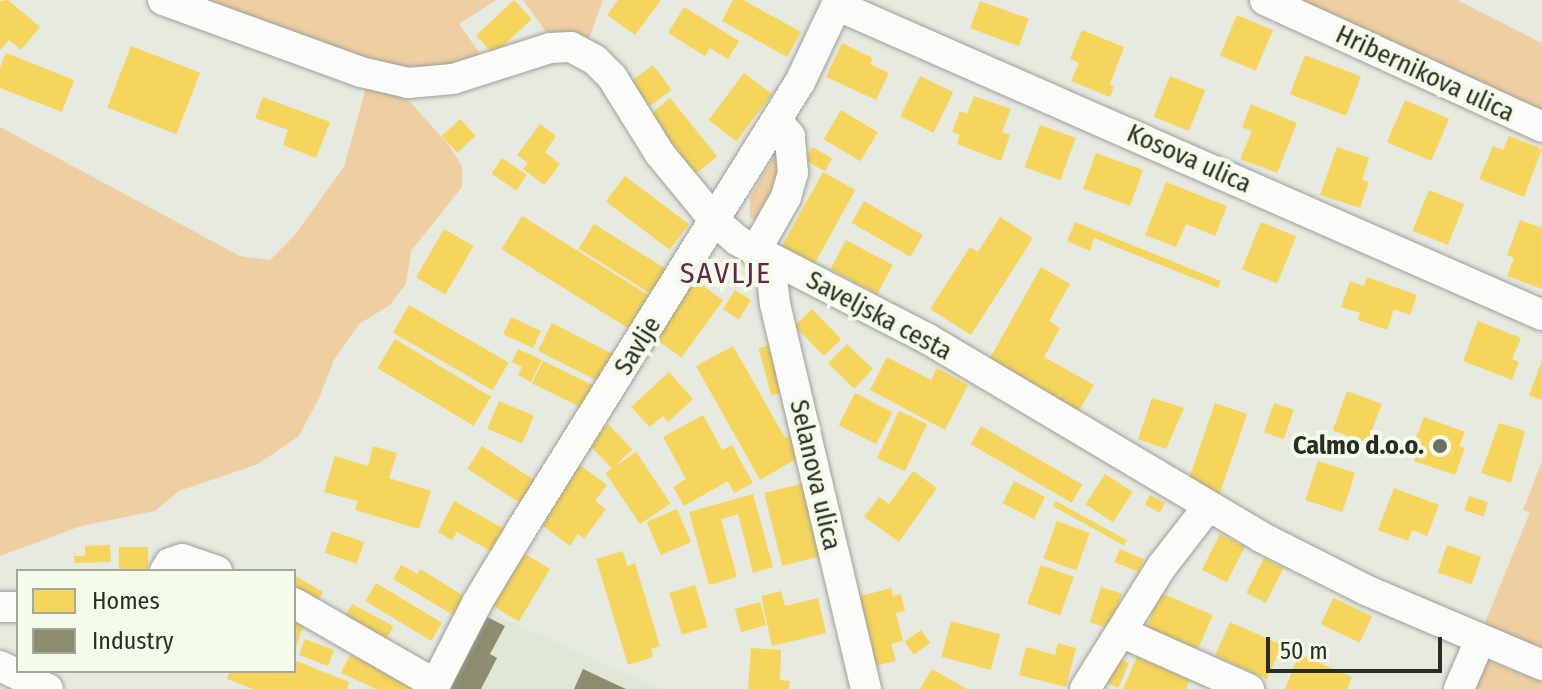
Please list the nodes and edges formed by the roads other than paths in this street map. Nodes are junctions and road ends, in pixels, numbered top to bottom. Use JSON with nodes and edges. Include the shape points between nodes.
{"nodes":[{"id":1,"x":163,"y":0,"type":"edge"},
{"id":2,"x":1265,"y":0,"type":"edge"},
{"id":3,"x":838,"y":3,"type":"edge"},
{"id":4,"x":777,"y":121,"type":"junction"},
{"id":5,"x":1542,"y":127,"type":"edge"},
{"id":6,"x":715,"y":221,"type":"junction"},
{"id":7,"x":763,"y":255,"type":"junction"},
{"id":8,"x":1542,"y":315,"type":"edge"},
{"id":9,"x":1207,"y":508,"type":"junction"},
{"id":10,"x":166,"y":569,"type":"edge"},
{"id":11,"x":211,"y":569,"type":"edge"},
{"id":12,"x":296,"y":604,"type":"edge"},
{"id":13,"x":1136,"y":638,"type":"junction"},
{"id":14,"x":1480,"y":640,"type":"junction"},
{"id":15,"x":1542,"y":665,"type":"edge"},
{"id":16,"x":0,"y":666,"type":"edge"},
{"id":17,"x":434,"y":687,"type":"edge"},
{"id":18,"x":48,"y":689,"type":"edge"},
{"id":19,"x":866,"y":689,"type":"edge"},
{"id":20,"x":1085,"y":689,"type":"edge"},
{"id":21,"x":1249,"y":689,"type":"edge"},
{"id":22,"x":1459,"y":689,"type":"edge"}],
"edges":[{"from":1,"to":6,"type":"street","name":"Saveljska cesta","via":[[335,63],[408,83],[453,79],[550,48],[571,47],[612,77],[660,154]]},
{"from":2,"to":5,"type":"street","name":"Hribernikova ulica"},
{"from":3,"to":4,"type":"street","name":"Savlje"},
{"from":3,"to":8,"type":"street","name":"Kosova ulica"},
{"from":4,"to":6,"type":"street","name":"Savlje"},
{"from":4,"to":7,"type":"street","via":[[790,136],[793,173]]},
{"from":6,"to":7,"type":"street","name":"Saveljska cesta"},
{"from":6,"to":17,"type":"street","name":"Savlje","via":[[514,542]]},
{"from":7,"to":9,"type":"street","name":"Saveljska cesta","via":[[928,339]]},
{"from":7,"to":19,"type":"street","name":"Selanova ulica"},
{"from":9,"to":13,"type":"street","via":[[1162,566]]},
{"from":9,"to":14,"type":"street","name":"Saveljska cesta","via":[[1311,563]]},
{"from":10,"to":11,"type":"street","via":[[182,559]]},
{"from":12,"to":17,"type":"street"},
{"from":13,"to":20,"type":"street"},
{"from":13,"to":21,"type":"street"},
{"from":14,"to":15,"type":"street","name":"Saveljska cesta"},
{"from":14,"to":22,"type":"street"},
{"from":16,"to":18,"type":"street"}]}
